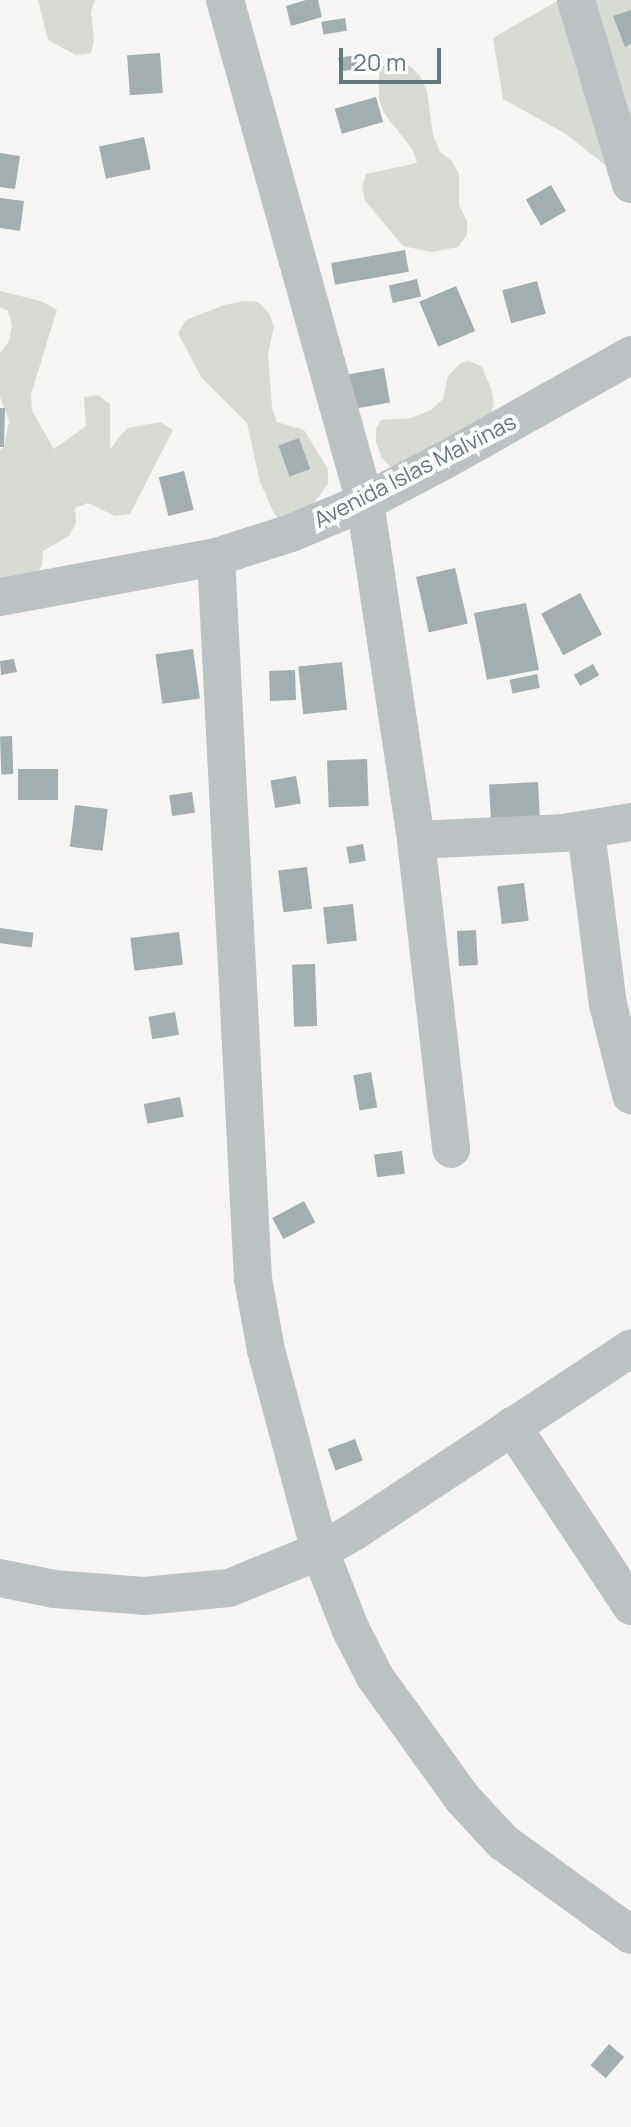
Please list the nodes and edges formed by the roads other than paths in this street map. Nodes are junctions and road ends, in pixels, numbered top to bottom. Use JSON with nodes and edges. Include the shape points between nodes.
{"nodes":[{"id":1,"x":225,"y":0,"type":"edge"},
{"id":2,"x":576,"y":0,"type":"edge"},
{"id":3,"x":631,"y":184,"type":"edge"},
{"id":4,"x":631,"y":355,"type":"edge"},
{"id":5,"x":365,"y":502,"type":"junction"},
{"id":6,"x":216,"y":557,"type":"junction"},
{"id":7,"x":0,"y":597,"type":"edge"},
{"id":8,"x":631,"y":822,"type":"edge"},
{"id":9,"x":586,"y":831,"type":"junction"},
{"id":10,"x":416,"y":840,"type":"junction"},
{"id":11,"x":631,"y":1095,"type":"edge"},
{"id":12,"x":451,"y":1149,"type":"dead end"},
{"id":13,"x":631,"y":1348,"type":"edge"},
{"id":14,"x":512,"y":1426,"type":"junction"},
{"id":15,"x":320,"y":1551,"type":"junction"},
{"id":16,"x":0,"y":1578,"type":"edge"},
{"id":17,"x":631,"y":1606,"type":"edge"},
{"id":18,"x":631,"y":1935,"type":"edge"}],
"edges":[{"from":1,"to":5,"type":"street"},
{"from":2,"to":3,"type":"street"},
{"from":4,"to":5,"type":"street","name":"Avenida Islas Malvinas"},
{"from":5,"to":6,"type":"street","name":"Avenida Islas Malvinas"},
{"from":5,"to":10,"type":"street"},
{"from":6,"to":7,"type":"street","name":"Avenida Islas Malvinas"},
{"from":6,"to":15,"type":"street","via":[[253,1279],[266,1350]]},
{"from":8,"to":9,"type":"street"},
{"from":9,"to":10,"type":"street"},
{"from":9,"to":11,"type":"street","via":[[608,1004]]},
{"from":10,"to":12,"type":"street"},
{"from":13,"to":14,"type":"street"},
{"from":14,"to":15,"type":"street"},
{"from":14,"to":17,"type":"street"},
{"from":15,"to":16,"type":"street","via":[[229,1588],[144,1596],[54,1589]]},
{"from":15,"to":18,"type":"street","via":[[375,1677],[463,1799],[503,1842]]}]}
